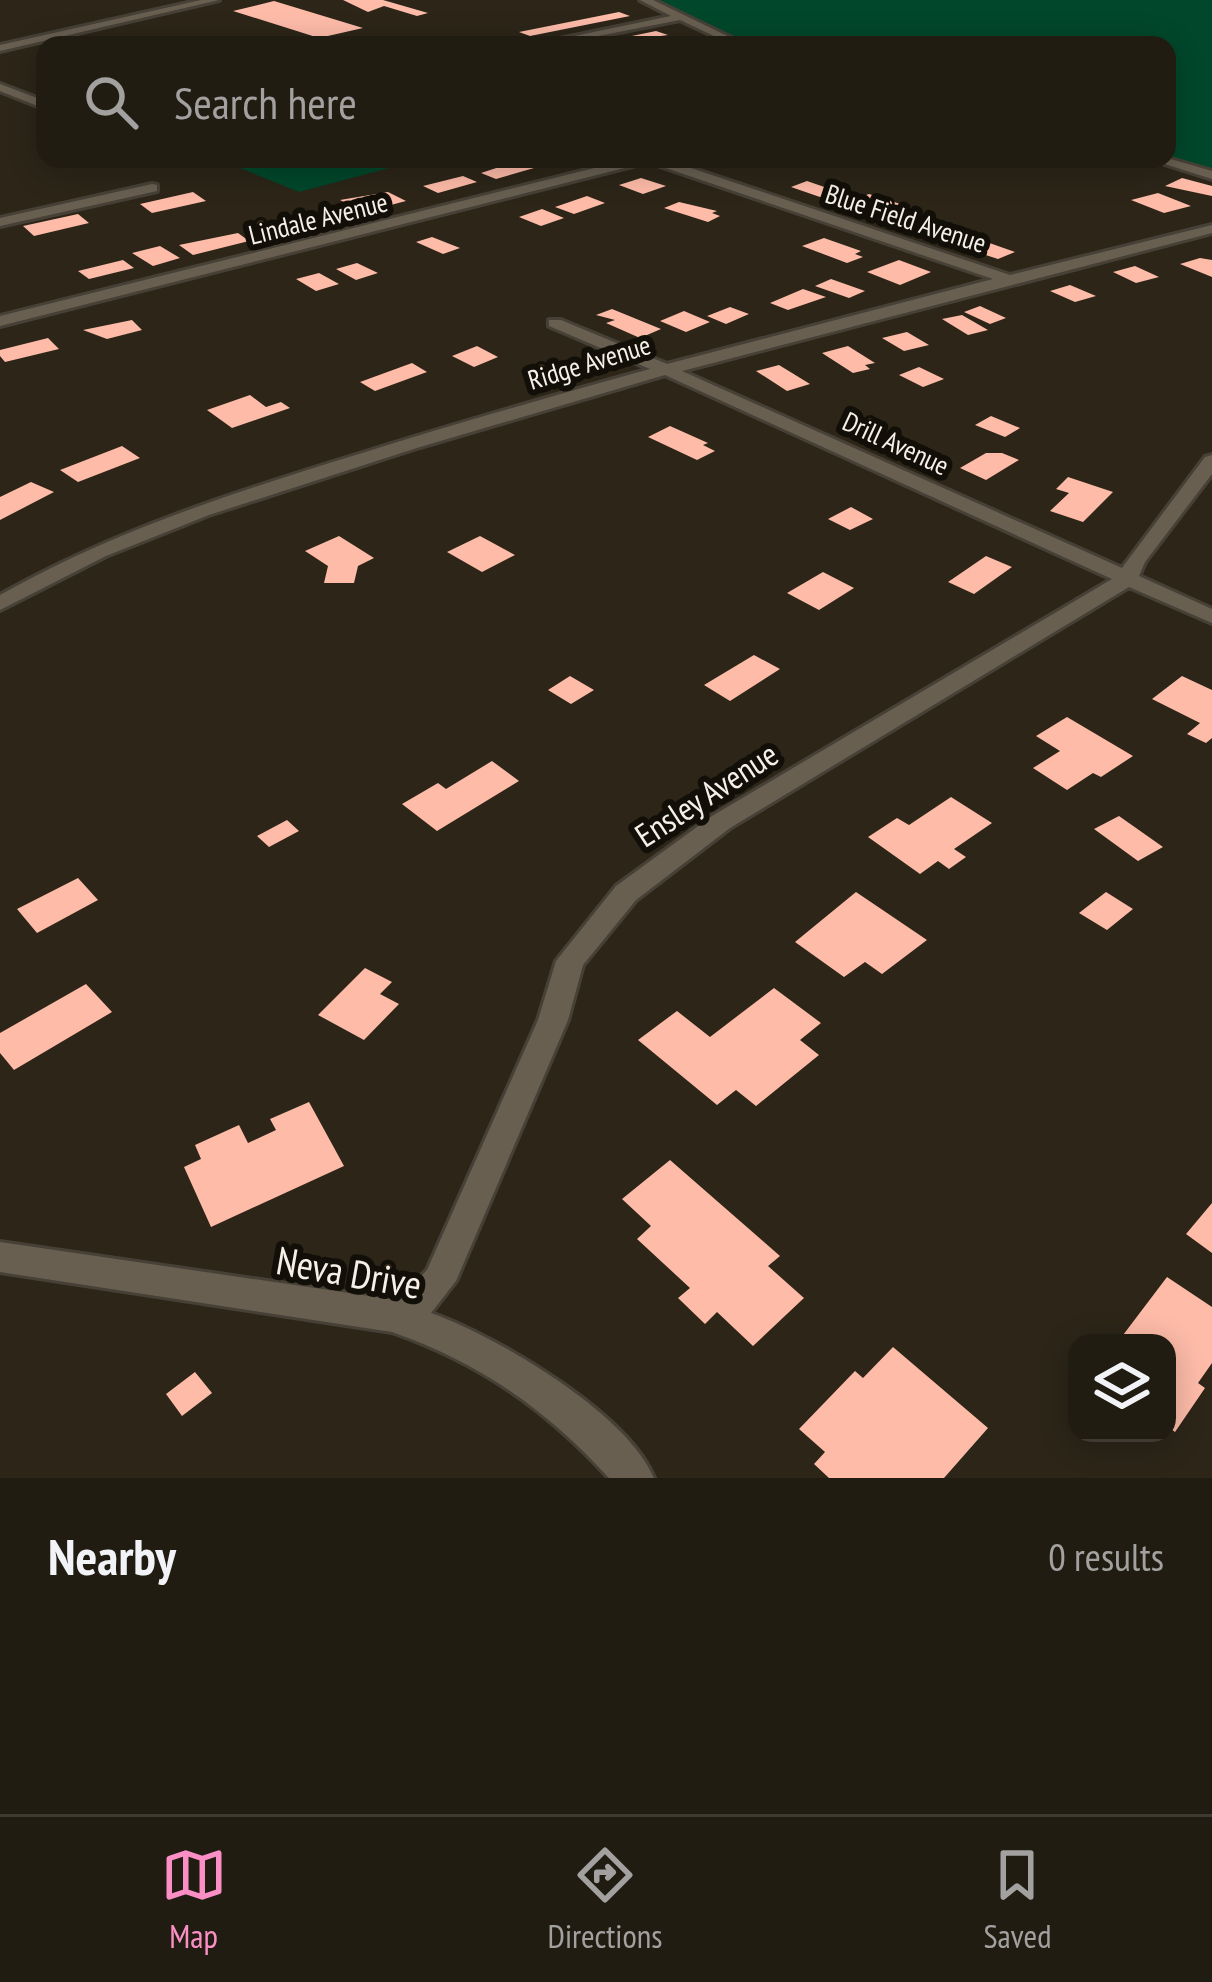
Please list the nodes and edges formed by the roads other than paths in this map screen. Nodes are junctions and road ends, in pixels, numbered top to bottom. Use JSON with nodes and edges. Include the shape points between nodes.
{"nodes":[{"id":1,"x":177,"y":0,"type":"edge"},
{"id":2,"x":214,"y":0,"type":"edge"},
{"id":3,"x":645,"y":0,"type":"edge"},
{"id":4,"x":192,"y":5,"type":"junction"},
{"id":5,"x":681,"y":17,"type":"junction"},
{"id":6,"x":54,"y":36,"type":"edge"},
{"id":7,"x":583,"y":36,"type":"edge"},
{"id":8,"x":722,"y":36,"type":"edge"},
{"id":9,"x":36,"y":40,"type":"edge"},
{"id":10,"x":0,"y":48,"type":"edge"},
{"id":11,"x":0,"y":87,"type":"edge"},
{"id":12,"x":36,"y":101,"type":"edge"},
{"id":13,"x":1176,"y":165,"type":"edge"},
{"id":14,"x":612,"y":168,"type":"edge"},
{"id":15,"x":675,"y":168,"type":"edge"},
{"id":16,"x":1212,"y":175,"type":"edge"},
{"id":17,"x":152,"y":188,"type":"dead end"},
{"id":18,"x":0,"y":222,"type":"edge"},
{"id":19,"x":1212,"y":229,"type":"edge"},
{"id":20,"x":1009,"y":280,"type":"junction"},
{"id":21,"x":0,"y":321,"type":"edge"},
{"id":22,"x":555,"y":323,"type":"dead end"},
{"id":23,"x":661,"y":368,"type":"junction"},
{"id":24,"x":1212,"y":461,"type":"edge"},
{"id":25,"x":1127,"y":579,"type":"junction"},
{"id":26,"x":0,"y":604,"type":"edge"},
{"id":27,"x":1212,"y":617,"type":"edge"},
{"id":28,"x":0,"y":1257,"type":"edge"},
{"id":29,"x":392,"y":1316,"type":"junction"},
{"id":30,"x":635,"y":1478,"type":"edge"}],
"edges":[{"from":1,"to":4,"type":"street"},
{"from":2,"to":4,"type":"street"},
{"from":3,"to":5,"type":"street"},
{"from":4,"to":6,"type":"street"},
{"from":5,"to":7,"type":"street"},
{"from":5,"to":8,"type":"street"},
{"from":9,"to":10,"type":"street"},
{"from":11,"to":12,"type":"street"},
{"from":13,"to":16,"type":"street"},
{"from":14,"to":21,"type":"street","name":"Lindale Avenue"},
{"from":15,"to":20,"type":"street","name":"Blue Field Avenue"},
{"from":17,"to":18,"type":"street"},
{"from":19,"to":20,"type":"street","name":"Ridge Avenue"},
{"from":20,"to":23,"type":"street","name":"Ridge Avenue"},
{"from":22,"to":23,"type":"street","name":"Drill Avenue"},
{"from":23,"to":25,"type":"street","name":"Drill Avenue"},
{"from":23,"to":26,"type":"street","name":"Ridge Avenue","via":[[202,511]]},
{"from":24,"to":25,"type":"street","name":"Ensley Avenue"},
{"from":25,"to":27,"type":"street","name":"Drill Avenue"},
{"from":25,"to":29,"type":"street","name":"Ensley Avenue","via":[[721,822],[626,892],[570,961],[553,1020],[439,1281]]},
{"from":28,"to":29,"type":"street","name":"Neva Drive"},
{"from":29,"to":30,"type":"street","name":"Neva Drive","via":[[458,1339],[520,1375]]}]}
